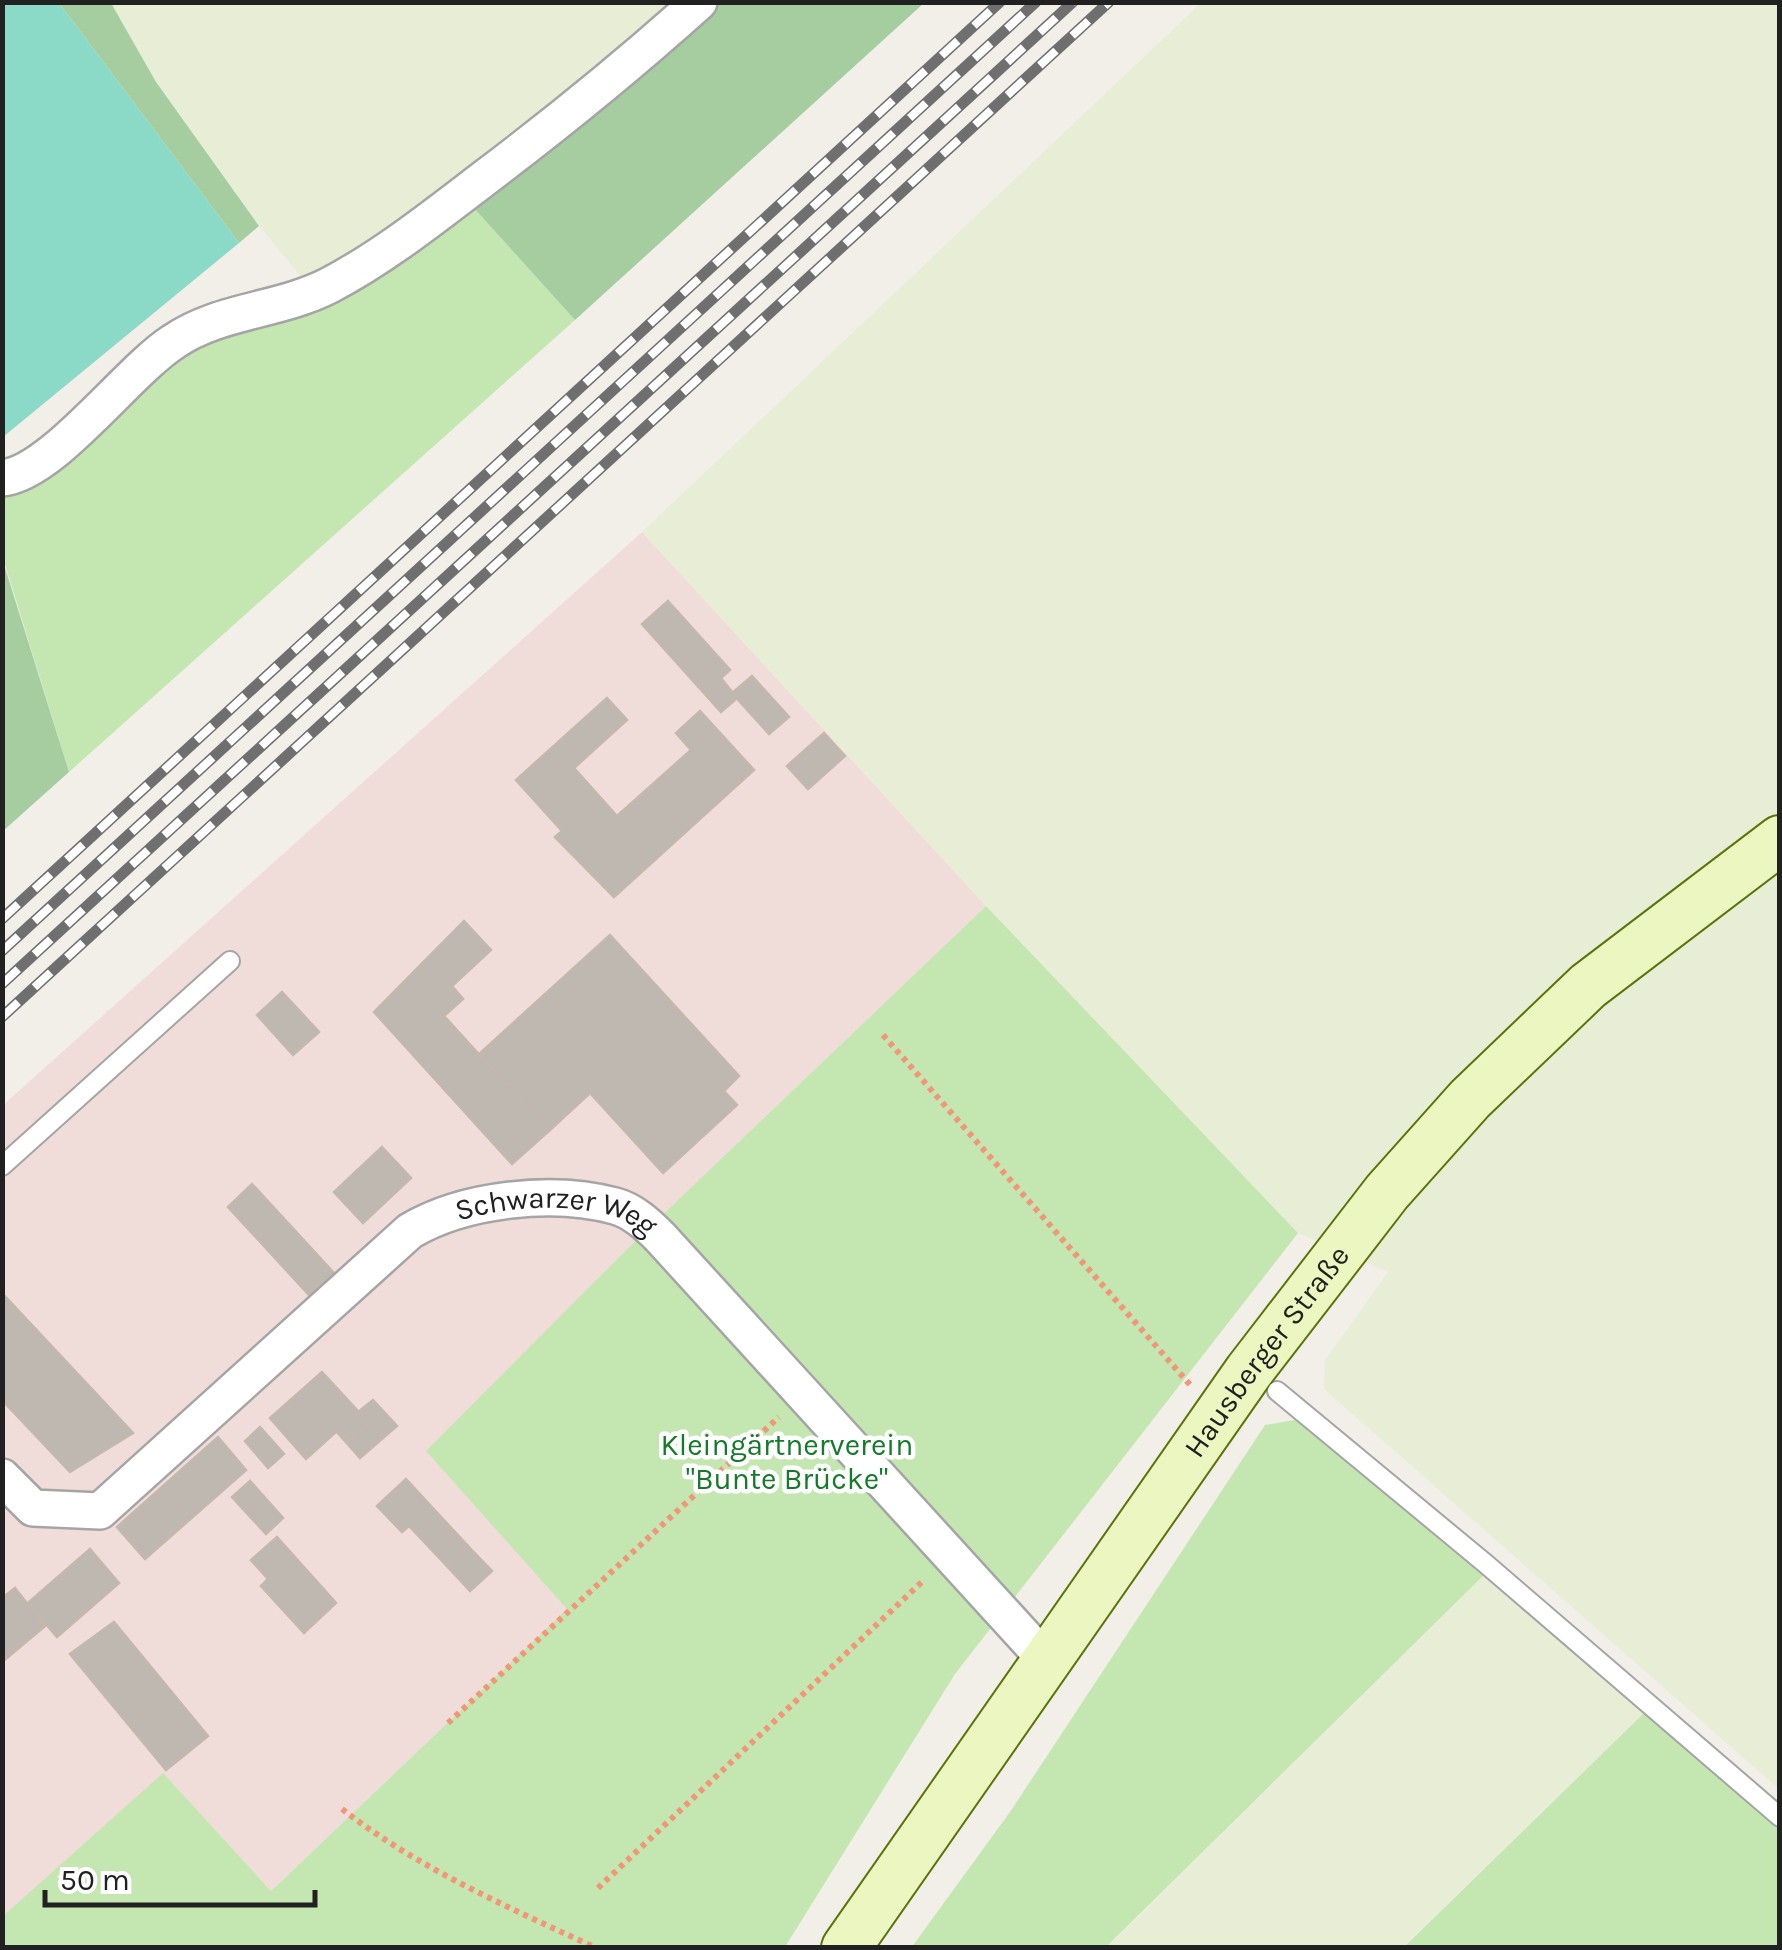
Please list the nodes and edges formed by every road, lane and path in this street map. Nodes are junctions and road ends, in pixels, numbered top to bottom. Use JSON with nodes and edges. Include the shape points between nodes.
{"nodes":[{"id":1,"x":698,"y":2,"type":"edge"},
{"id":2,"x":2,"y":478,"type":"edge"},
{"id":3,"x":1780,"y":840,"type":"edge"},
{"id":4,"x":230,"y":961,"type":"dead end"},
{"id":5,"x":883,"y":1035,"type":"dead end"},
{"id":6,"x":2,"y":1166,"type":"edge"},
{"id":7,"x":1277,"y":1391,"type":"dead end"},
{"id":8,"x":802,"y":1396,"type":"junction"},
{"id":9,"x":1218,"y":1416,"type":"junction"},
{"id":10,"x":2,"y":1477,"type":"edge"},
{"id":11,"x":948,"y":1557,"type":"junction"},
{"id":12,"x":1045,"y":1659,"type":"junction"},
{"id":13,"x":448,"y":1723,"type":"dead end"},
{"id":14,"x":342,"y":1808,"type":"dead end"},
{"id":15,"x":1780,"y":1817,"type":"edge"},
{"id":16,"x":598,"y":1888,"type":"dead end"},
{"id":17,"x":596,"y":1948,"type":"edge"},
{"id":18,"x":846,"y":1948,"type":"edge"}],
"edges":[{"from":1,"to":2,"type":"street","via":[[608,84],[364,266],[311,294],[189,330],[141,366],[48,457]]},
{"from":3,"to":9,"type":"main road","name":"Hausberger Straße","via":[[1588,986],[1470,1099],[1387,1192]]},
{"from":4,"to":6,"type":"lane"},
{"from":5,"to":9,"type":"path"},
{"from":7,"to":15,"type":"lane"},
{"from":8,"to":10,"type":"street","name":"Schwarzer Weg","via":[[640,1218],[616,1206],[505,1200],[466,1206],[410,1231],[100,1510],[33,1508]]},
{"from":8,"to":11,"type":"street","name":"Schwarzer Weg"},
{"from":8,"to":13,"type":"path"},
{"from":9,"to":12,"type":"main road","name":"Hausberger Straße"},
{"from":11,"to":12,"type":"street","name":"Schwarzer Weg"},
{"from":11,"to":16,"type":"path"},
{"from":12,"to":18,"type":"main road","name":"Hausberger Straße"},
{"from":14,"to":17,"type":"path","via":[[384,1842]]}]}
